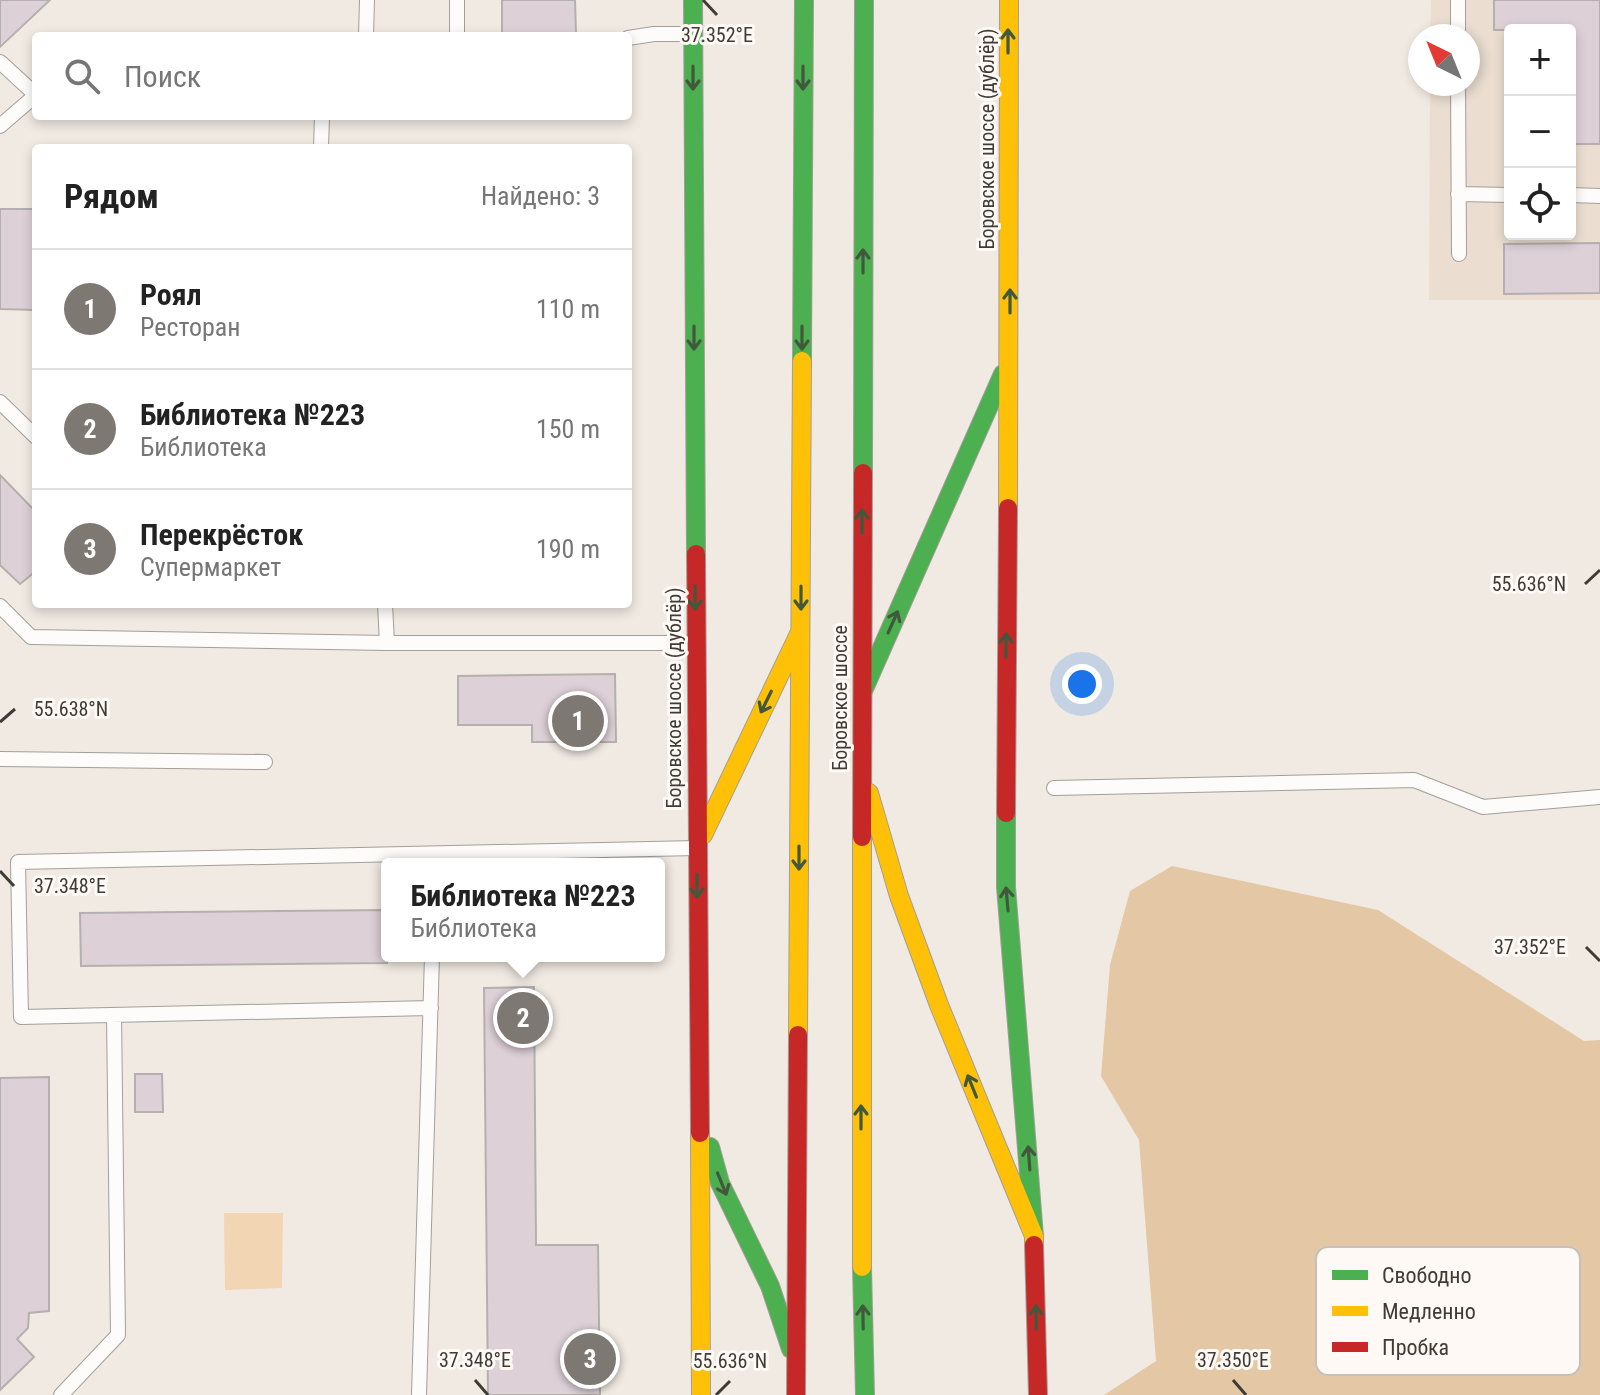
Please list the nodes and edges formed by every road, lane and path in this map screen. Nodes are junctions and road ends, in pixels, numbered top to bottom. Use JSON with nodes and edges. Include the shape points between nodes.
{"nodes":[{"id":1,"x":367,"y":0,"type":"edge"},
{"id":2,"x":457,"y":0,"type":"edge"},
{"id":3,"x":693,"y":0,"type":"edge"},
{"id":4,"x":804,"y":0,"type":"edge"},
{"id":5,"x":864,"y":0,"type":"edge"},
{"id":6,"x":1009,"y":0,"type":"edge"},
{"id":7,"x":1458,"y":0,"type":"edge"},
{"id":8,"x":1458,"y":24,"type":"edge"},
{"id":9,"x":366,"y":32,"type":"edge"},
{"id":10,"x":457,"y":32,"type":"edge"},
{"id":11,"x":693,"y":34,"type":"junction"},
{"id":12,"x":632,"y":37,"type":"edge"},
{"id":13,"x":0,"y":62,"type":"edge"},
{"id":14,"x":32,"y":91,"type":"edge"},
{"id":15,"x":1458,"y":96,"type":"edge"},
{"id":16,"x":32,"y":98,"type":"edge"},
{"id":17,"x":322,"y":120,"type":"edge"},
{"id":18,"x":0,"y":126,"type":"edge"},
{"id":19,"x":321,"y":144,"type":"edge"},
{"id":20,"x":1458,"y":194,"type":"junction"},
{"id":21,"x":1504,"y":195,"type":"edge"},
{"id":22,"x":1576,"y":195,"type":"edge"},
{"id":23,"x":1600,"y":196,"type":"edge"},
{"id":24,"x":1459,"y":254,"type":"dead end"},
{"id":25,"x":1010,"y":357,"type":"junction"},
{"id":26,"x":3,"y":412,"type":"edge"},
{"id":27,"x":32,"y":434,"type":"edge"},
{"id":28,"x":0,"y":606,"type":"edge"},
{"id":29,"x":385,"y":608,"type":"edge"},
{"id":30,"x":800,"y":632,"type":"junction"},
{"id":31,"x":387,"y":643,"type":"junction"},
{"id":32,"x":695,"y":643,"type":"junction"},
{"id":33,"x":862,"y":693,"type":"junction"},
{"id":34,"x":0,"y":759,"type":"edge"},
{"id":35,"x":265,"y":762,"type":"dead end"},
{"id":36,"x":862,"y":768,"type":"junction"},
{"id":37,"x":1054,"y":788,"type":"dead end"},
{"id":38,"x":1600,"y":797,"type":"edge"},
{"id":39,"x":697,"y":848,"type":"junction"},
{"id":40,"x":456,"y":858,"type":"edge"},
{"id":41,"x":381,"y":859,"type":"edge"},
{"id":42,"x":432,"y":962,"type":"edge"},
{"id":43,"x":431,"y":1008,"type":"junction"},
{"id":44,"x":114,"y":1015,"type":"junction"},
{"id":45,"x":699,"y":1109,"type":"junction"},
{"id":46,"x":1034,"y":1236,"type":"junction"},
{"id":47,"x":796,"y":1365,"type":"junction"},
{"id":48,"x":61,"y":1395,"type":"edge"},
{"id":49,"x":419,"y":1395,"type":"edge"},
{"id":50,"x":701,"y":1395,"type":"edge"},
{"id":51,"x":796,"y":1395,"type":"edge"},
{"id":52,"x":865,"y":1395,"type":"edge"},
{"id":53,"x":1038,"y":1395,"type":"edge"}],
"edges":[{"from":1,"to":9,"type":"lane"},
{"from":2,"to":10,"type":"lane"},
{"from":3,"to":11,"type":"street","name":"Боровское шоссе (дублёр)"},
{"from":4,"to":30,"type":"street","name":"Боровское шоссе","one_way":true},
{"from":33,"to":5,"type":"street","name":"Боровское шоссе","one_way":true},
{"from":25,"to":6,"type":"street","name":"Боровское шоссе (дублёр)","one_way":true},
{"from":7,"to":8,"type":"lane"},
{"from":11,"to":12,"type":"lane"},
{"from":11,"to":32,"type":"street","name":"Боровское шоссе (дублёр)","one_way":true},
{"from":13,"to":14,"type":"lane"},
{"from":15,"to":20,"type":"lane"},
{"from":16,"to":18,"type":"lane"},
{"from":17,"to":19,"type":"lane"},
{"from":20,"to":21,"type":"lane"},
{"from":20,"to":24,"type":"lane"},
{"from":22,"to":23,"type":"lane"},
{"from":33,"to":25,"type":"street","one_way":true},
{"from":46,"to":25,"type":"street","name":"Боровское шоссе (дублёр)","one_way":true,"via":[[1006,887]]},
{"from":26,"to":27,"type":"lane"},
{"from":28,"to":31,"type":"lane","via":[[31,637]]},
{"from":29,"to":31,"type":"lane"},
{"from":30,"to":39,"type":"street","one_way":true},
{"from":30,"to":47,"type":"street","name":"Боровское шоссе","one_way":true},
{"from":31,"to":32,"type":"lane"},
{"from":32,"to":39,"type":"street","name":"Боровское шоссе (дублёр)"},
{"from":33,"to":36,"type":"street","name":"Боровское шоссе"},
{"from":34,"to":35,"type":"lane"},
{"from":46,"to":36,"type":"street","one_way":true,"via":[[939,1005],[899,896]]},
{"from":52,"to":36,"type":"street","name":"Боровское шоссе","one_way":true},
{"from":37,"to":38,"type":"lane","via":[[1414,780],[1483,807]]},
{"from":39,"to":40,"type":"lane"},
{"from":39,"to":45,"type":"street","name":"Боровское шоссе (дублёр)","one_way":true},
{"from":41,"to":44,"type":"lane","via":[[18,862],[21,1017]]},
{"from":42,"to":43,"type":"lane"},
{"from":43,"to":44,"type":"lane"},
{"from":43,"to":49,"type":"lane"},
{"from":44,"to":48,"type":"lane","via":[[118,1335]]},
{"from":45,"to":47,"type":"street","one_way":true,"via":[[720,1183],[770,1286]]},
{"from":45,"to":50,"type":"street","name":"Боровское шоссе (дублёр)"},
{"from":53,"to":46,"type":"street","name":"Боровское шоссе (дублёр)","one_way":true},
{"from":47,"to":51,"type":"street","name":"Боровское шоссе"}]}
